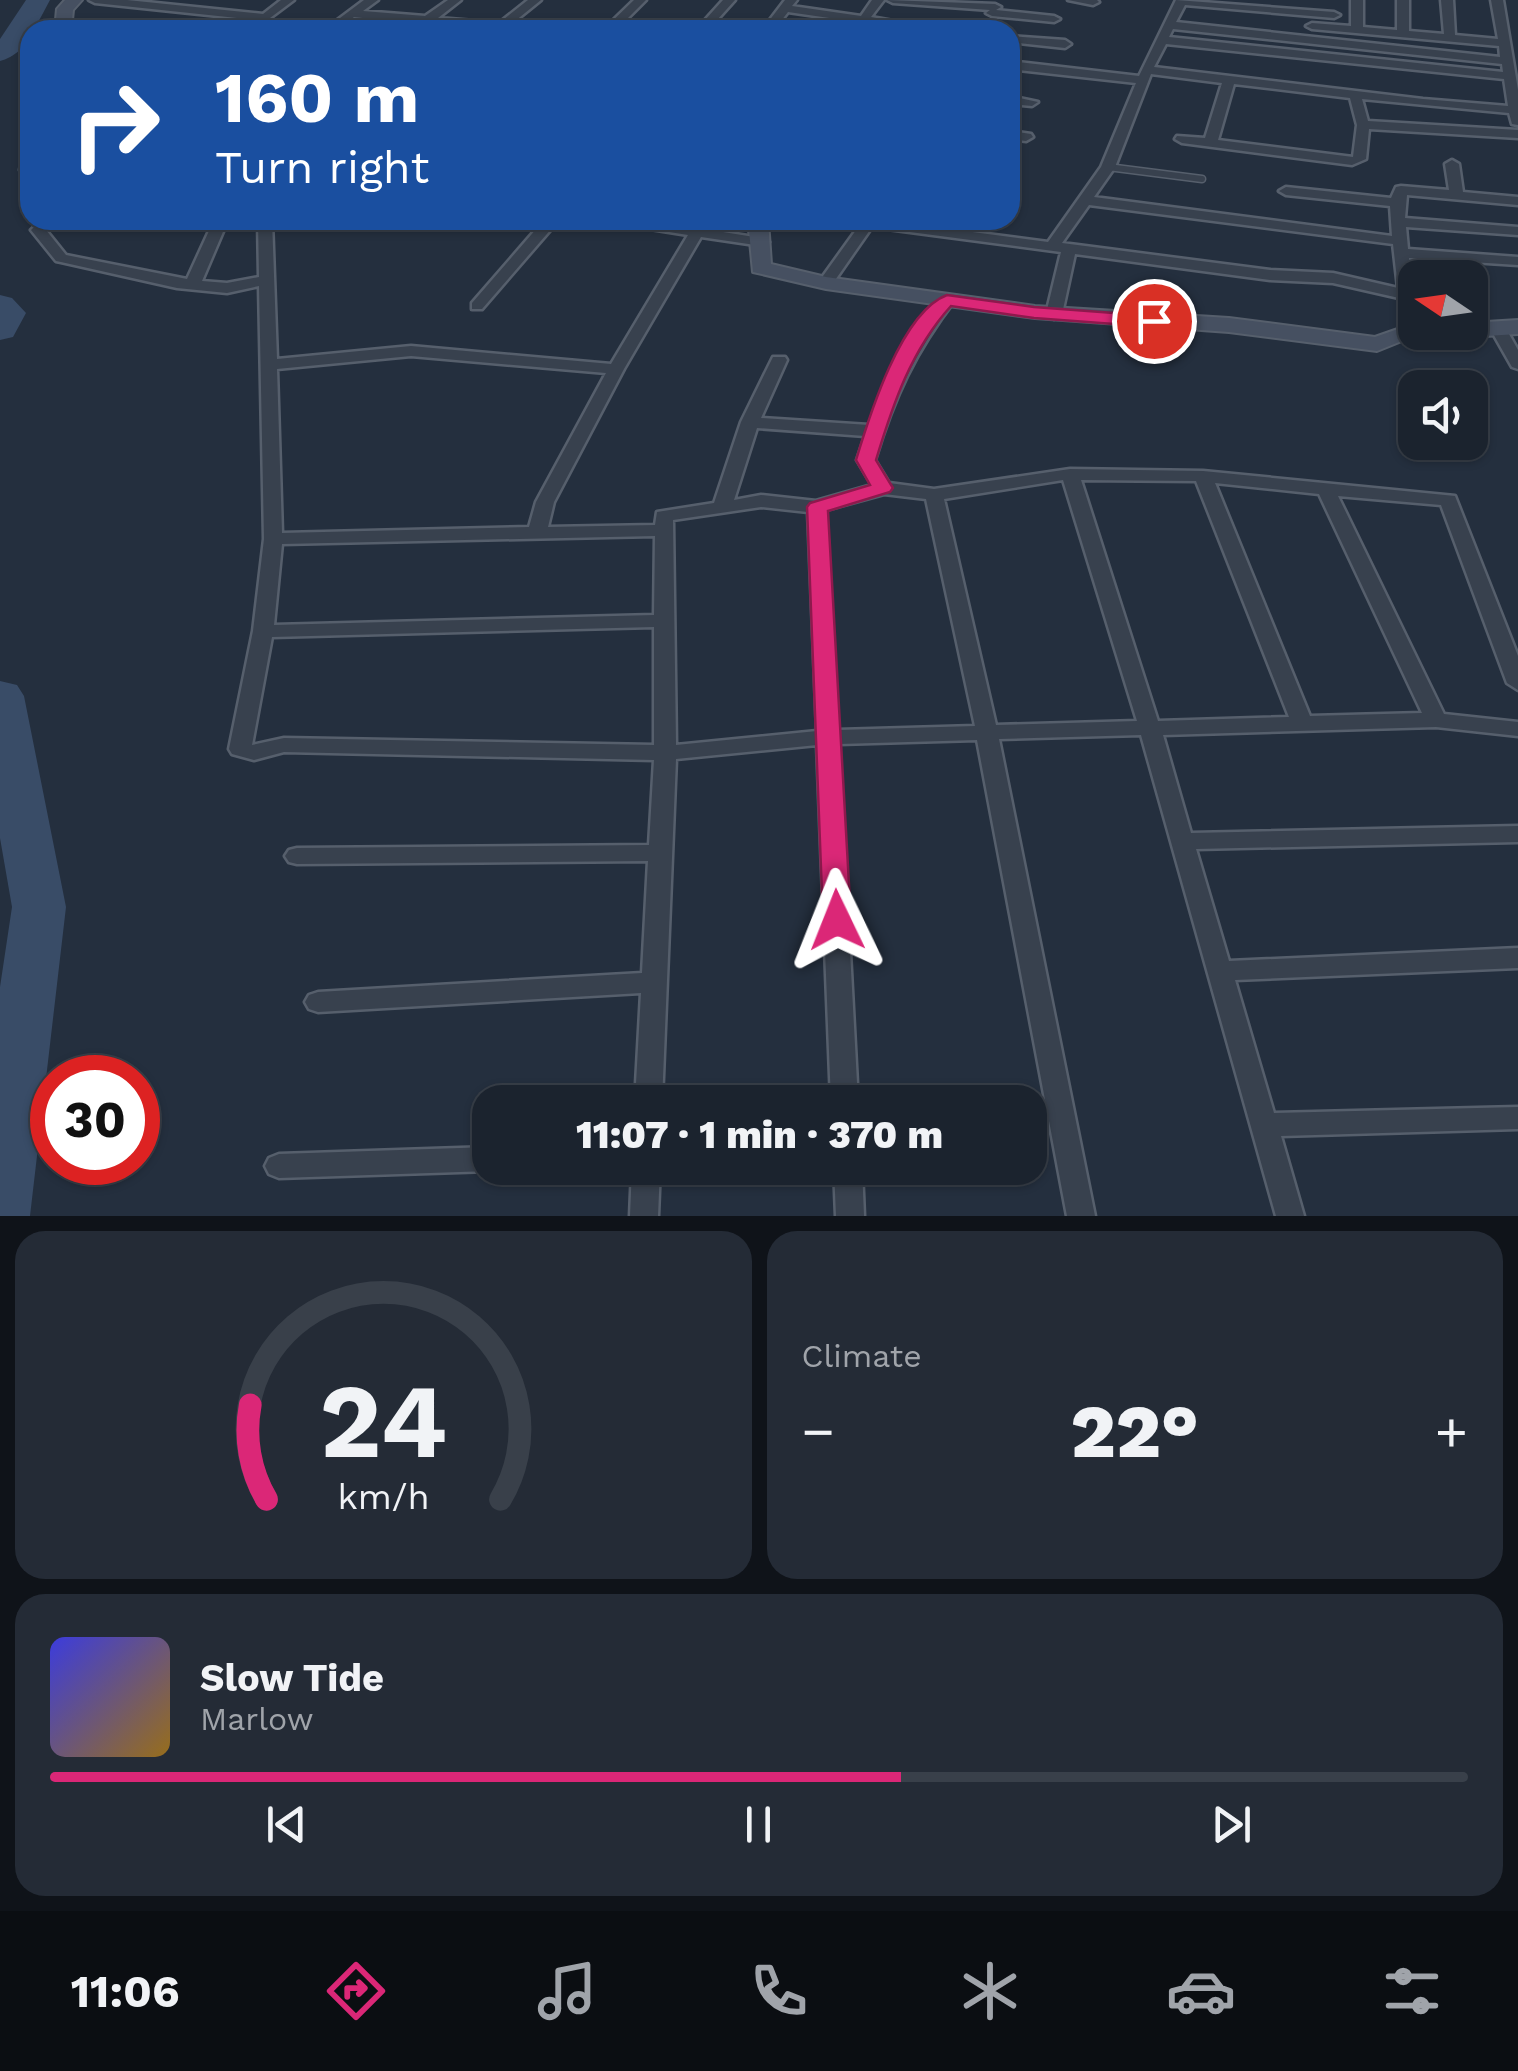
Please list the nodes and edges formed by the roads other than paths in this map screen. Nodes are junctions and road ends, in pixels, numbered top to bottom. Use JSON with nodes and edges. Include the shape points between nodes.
{"nodes":[{"id":1,"x":96,"y":0,"type":"edge"},
{"id":2,"x":288,"y":0,"type":"edge"},
{"id":3,"x":372,"y":0,"type":"edge"},
{"id":4,"x":455,"y":0,"type":"edge"},
{"id":5,"x":535,"y":0,"type":"edge"},
{"id":6,"x":640,"y":0,"type":"edge"},
{"id":7,"x":728,"y":0,"type":"edge"},
{"id":8,"x":893,"y":0,"type":"edge"},
{"id":9,"x":1074,"y":0,"type":"edge"},
{"id":10,"x":1357,"y":0,"type":"edge"},
{"id":11,"x":1403,"y":0,"type":"edge"},
{"id":12,"x":1447,"y":0,"type":"edge"},
{"id":13,"x":1497,"y":0,"type":"edge"},
{"id":14,"x":1093,"y":2,"type":"edge"},
{"id":15,"x":788,"y":4,"type":"edge"},
{"id":16,"x":995,"y":6,"type":"edge"},
{"id":17,"x":1177,"y":10,"type":"edge"},
{"id":18,"x":352,"y":14,"type":"junction"},
{"id":19,"x":266,"y":18,"type":"junction"},
{"id":20,"x":1054,"y":19,"type":"dead end"},
{"id":21,"x":263,"y":20,"type":"edge"},
{"id":22,"x":344,"y":20,"type":"edge"},
{"id":23,"x":427,"y":20,"type":"joint"},
{"id":24,"x":511,"y":20,"type":"edge"},
{"id":25,"x":619,"y":20,"type":"edge"},
{"id":26,"x":711,"y":20,"type":"edge"},
{"id":27,"x":844,"y":20,"type":"edge"},
{"id":28,"x":1357,"y":23,"type":"junction"},
{"id":29,"x":1403,"y":34,"type":"junction"},
{"id":30,"x":1450,"y":38,"type":"junction"},
{"id":31,"x":1020,"y":40,"type":"edge"},
{"id":32,"x":1162,"y":40,"type":"junction"},
{"id":33,"x":1065,"y":44,"type":"dead end"},
{"id":34,"x":1504,"y":44,"type":"junction"},
{"id":35,"x":1506,"y":61,"type":"junction"},
{"id":36,"x":1020,"y":67,"type":"edge"},
{"id":37,"x":1145,"y":75,"type":"junction"},
{"id":38,"x":1509,"y":76,"type":"junction"},
{"id":39,"x":1229,"y":80,"type":"junction"},
{"id":40,"x":1354,"y":95,"type":"junction"},
{"id":41,"x":1020,"y":101,"type":"edge"},
{"id":42,"x":1032,"y":102,"type":"dead end"},
{"id":43,"x":1516,"y":116,"type":"edge"},
{"id":44,"x":1363,"y":125,"type":"junction"},
{"id":45,"x":1518,"y":134,"type":"edge"},
{"id":46,"x":1020,"y":136,"type":"edge"},
{"id":47,"x":1026,"y":137,"type":"dead end"},
{"id":48,"x":1182,"y":139,"type":"dead end"},
{"id":49,"x":1210,"y":143,"type":"junction"},
{"id":50,"x":1452,"y":164,"type":"dead end"},
{"id":51,"x":1108,"y":167,"type":"junction"},
{"id":52,"x":1202,"y":179,"type":"dead end"},
{"id":53,"x":1286,"y":191,"type":"dead end"},
{"id":54,"x":1457,"y":194,"type":"junction"},
{"id":55,"x":1085,"y":200,"type":"junction"},
{"id":56,"x":1518,"y":201,"type":"edge"},
{"id":57,"x":1397,"y":203,"type":"junction"},
{"id":58,"x":1398,"y":222,"type":"junction"},
{"id":59,"x":38,"y":230,"type":"edge"},
{"id":60,"x":217,"y":230,"type":"edge"},
{"id":61,"x":265,"y":230,"type":"edge"},
{"id":62,"x":543,"y":230,"type":"edge"},
{"id":63,"x":684,"y":230,"type":"edge"},
{"id":64,"x":872,"y":230,"type":"edge"},
{"id":65,"x":929,"y":230,"type":"edge"},
{"id":66,"x":760,"y":231,"type":"edge"},
{"id":67,"x":1518,"y":231,"type":"edge"},
{"id":68,"x":697,"y":232,"type":"junction"},
{"id":69,"x":1052,"y":247,"type":"junction"},
{"id":70,"x":1400,"y":247,"type":"junction"},
{"id":71,"x":1070,"y":249,"type":"junction"},
{"id":72,"x":1402,"y":260,"type":"edge"},
{"id":73,"x":1518,"y":261,"type":"edge"},
{"id":74,"x":267,"y":280,"type":"junction"},
{"id":75,"x":826,"y":283,"type":"junction"},
{"id":76,"x":193,"y":284,"type":"junction"},
{"id":77,"x":1398,"y":293,"type":"edge"},
{"id":78,"x":947,"y":300,"type":"junction"},
{"id":79,"x":477,"y":306,"type":"dead end"},
{"id":80,"x":1054,"y":314,"type":"junction"},
{"id":81,"x":1512,"y":331,"type":"edge"},
{"id":82,"x":1398,"y":336,"type":"edge"},
{"id":83,"x":779,"y":360,"type":"dead end"},
{"id":84,"x":1518,"y":364,"type":"edge"},
{"id":85,"x":270,"y":365,"type":"junction"},
{"id":86,"x":616,"y":369,"type":"junction"},
{"id":87,"x":750,"y":422,"type":"junction"},
{"id":88,"x":874,"y":432,"type":"junction"},
{"id":89,"x":1070,"y":474,"type":"junction"},
{"id":90,"x":1203,"y":476,"type":"junction"},
{"id":91,"x":882,"y":488,"type":"junction"},
{"id":92,"x":1326,"y":489,"type":"junction"},
{"id":93,"x":934,"y":495,"type":"junction"},
{"id":94,"x":722,"y":507,"type":"junction"},
{"id":95,"x":818,"y":507,"type":"junction"},
{"id":96,"x":664,"y":530,"type":"junction"},
{"id":97,"x":537,"y":533,"type":"junction"},
{"id":98,"x":273,"y":539,"type":"junction"},
{"id":99,"x":665,"y":621,"type":"junction"},
{"id":100,"x":263,"y":631,"type":"junction"},
{"id":101,"x":1518,"y":684,"type":"edge"},
{"id":102,"x":1436,"y":720,"type":"junction"},
{"id":103,"x":1303,"y":726,"type":"junction"},
{"id":104,"x":1518,"y":729,"type":"edge"},
{"id":105,"x":1150,"y":730,"type":"junction"},
{"id":106,"x":987,"y":733,"type":"junction"},
{"id":107,"x":830,"y":737,"type":"junction"},
{"id":108,"x":665,"y":752,"type":"junction"},
{"id":109,"x":1518,"y":834,"type":"edge"},
{"id":110,"x":1182,"y":841,"type":"junction"},
{"id":111,"x":661,"y":853,"type":"junction"},
{"id":112,"x":297,"y":856,"type":"dead end"},
{"id":113,"x":1518,"y":958,"type":"edge"},
{"id":114,"x":1220,"y":971,"type":"junction"},
{"id":115,"x":655,"y":982,"type":"junction"},
{"id":116,"x":318,"y":1002,"type":"dead end"},
{"id":117,"x":650,"y":1085,"type":"edge"},
{"id":118,"x":844,"y":1085,"type":"edge"},
{"id":119,"x":1518,"y":1118,"type":"edge"},
{"id":120,"x":1264,"y":1125,"type":"junction"},
{"id":121,"x":472,"y":1160,"type":"edge"},
{"id":122,"x":279,"y":1166,"type":"dead end"},
{"id":123,"x":645,"y":1185,"type":"edge"},
{"id":124,"x":849,"y":1185,"type":"edge"},
{"id":125,"x":644,"y":1216,"type":"edge"},
{"id":126,"x":850,"y":1216,"type":"edge"},
{"id":127,"x":1080,"y":1216,"type":"edge"},
{"id":128,"x":1290,"y":1216,"type":"edge"}],
"edges":[{"from":1,"to":19,"type":"street"},
{"from":2,"to":19,"type":"street"},
{"from":3,"to":18,"type":"street"},
{"from":4,"to":23,"type":"street"},
{"from":5,"to":24,"type":"street"},
{"from":6,"to":25,"type":"street"},
{"from":7,"to":26,"type":"street"},
{"from":8,"to":16,"type":"street"},
{"from":9,"to":14,"type":"street"},
{"from":10,"to":28,"type":"street"},
{"from":11,"to":29,"type":"street"},
{"from":12,"to":30,"type":"street"},
{"from":13,"to":34,"type":"street"},
{"from":15,"to":27,"type":"street"},
{"from":16,"to":20,"type":"street"},
{"from":17,"to":28,"type":"street"},
{"from":17,"to":32,"type":"street"},
{"from":17,"to":35,"type":"street"},
{"from":18,"to":22,"type":"street"},
{"from":18,"to":23,"type":"street"},
{"from":19,"to":21,"type":"street"},
{"from":28,"to":29,"type":"street"},
{"from":29,"to":30,"type":"street"},
{"from":30,"to":34,"type":"street"},
{"from":31,"to":33,"type":"street"},
{"from":32,"to":37,"type":"street"},
{"from":32,"to":38,"type":"street"},
{"from":34,"to":35,"type":"street"},
{"from":35,"to":38,"type":"street"},
{"from":36,"to":37,"type":"street"},
{"from":37,"to":39,"type":"street"},
{"from":37,"to":51,"type":"street"},
{"from":38,"to":43,"type":"street"},
{"from":39,"to":40,"type":"street"},
{"from":39,"to":49,"type":"street"},
{"from":40,"to":43,"type":"street"},
{"from":40,"to":44,"type":"street"},
{"from":41,"to":42,"type":"street"},
{"from":44,"to":45,"type":"street"},
{"from":44,"to":49,"type":"street","via":[[1359,160],[1352,161]]},
{"from":46,"to":47,"type":"street"},
{"from":48,"to":49,"type":"street"},
{"from":50,"to":54,"type":"street"},
{"from":51,"to":52,"type":"lane"},
{"from":51,"to":55,"type":"street"},
{"from":53,"to":57,"type":"street"},
{"from":54,"to":56,"type":"street"},
{"from":54,"to":57,"type":"street","via":[[1401,190]]},
{"from":55,"to":69,"type":"street"},
{"from":55,"to":70,"type":"street"},
{"from":57,"to":58,"type":"street"},
{"from":58,"to":67,"type":"street"},
{"from":58,"to":70,"type":"street"},
{"from":59,"to":76,"type":"street","via":[[62,258]]},
{"from":60,"to":76,"type":"street"},
{"from":61,"to":74,"type":"street"},
{"from":62,"to":79,"type":"street"},
{"from":63,"to":68,"type":"street"},
{"from":64,"to":75,"type":"street"},
{"from":65,"to":69,"type":"street"},
{"from":66,"to":68,"type":"street"},
{"from":66,"to":75,"type":"street","via":[[760,268]]},
{"from":68,"to":86,"type":"street"},
{"from":69,"to":71,"type":"street"},
{"from":70,"to":72,"type":"street"},
{"from":70,"to":73,"type":"street"},
{"from":71,"to":77,"type":"street","via":[[1333,278]]},
{"from":71,"to":80,"type":"street"},
{"from":74,"to":76,"type":"street","via":[[226,288]]},
{"from":74,"to":85,"type":"street"},
{"from":75,"to":78,"type":"street"},
{"from":78,"to":80,"type":"street"},
{"from":78,"to":88,"type":"street","via":[[905,356]]},
{"from":80,"to":82,"type":"street","via":[[1230,324],[1377,344]]},
{"from":81,"to":84,"type":"street"},
{"from":83,"to":87,"type":"street"},
{"from":85,"to":86,"type":"street","via":[[411,351]]},
{"from":85,"to":98,"type":"street"},
{"from":86,"to":97,"type":"street","via":[[545,502]]},
{"from":87,"to":88,"type":"street"},
{"from":87,"to":94,"type":"street"},
{"from":88,"to":91,"type":"street","via":[[866,460]]},
{"from":89,"to":90,"type":"street"},
{"from":89,"to":93,"type":"street"},
{"from":89,"to":105,"type":"street"},
{"from":90,"to":92,"type":"street"},
{"from":90,"to":103,"type":"street"},
{"from":91,"to":93,"type":"street"},
{"from":91,"to":95,"type":"street"},
{"from":92,"to":101,"type":"street","via":[[1448,500]]},
{"from":92,"to":102,"type":"street"},
{"from":93,"to":106,"type":"street"},
{"from":94,"to":95,"type":"street","via":[[760,501]]},
{"from":94,"to":96,"type":"street","via":[[664,516]]},
{"from":95,"to":107,"type":"street"},
{"from":96,"to":97,"type":"street"},
{"from":96,"to":99,"type":"street"},
{"from":97,"to":98,"type":"street"},
{"from":98,"to":100,"type":"street"},
{"from":99,"to":100,"type":"street"},
{"from":99,"to":108,"type":"street"},
{"from":100,"to":108,"type":"street","via":[[240,749]]},
{"from":102,"to":103,"type":"street"},
{"from":102,"to":104,"type":"street"},
{"from":103,"to":105,"type":"street"},
{"from":105,"to":106,"type":"street"},
{"from":105,"to":110,"type":"street"},
{"from":106,"to":107,"type":"street"},
{"from":106,"to":127,"type":"street"},
{"from":107,"to":108,"type":"street"},
{"from":107,"to":118,"type":"street"},
{"from":108,"to":111,"type":"street"},
{"from":109,"to":110,"type":"street"},
{"from":110,"to":114,"type":"street"},
{"from":111,"to":112,"type":"street"},
{"from":111,"to":115,"type":"street"},
{"from":113,"to":114,"type":"street"},
{"from":114,"to":120,"type":"street"},
{"from":115,"to":116,"type":"street"},
{"from":115,"to":117,"type":"street"},
{"from":119,"to":120,"type":"street"},
{"from":120,"to":128,"type":"street"},
{"from":121,"to":122,"type":"street"},
{"from":123,"to":125,"type":"street"},
{"from":124,"to":126,"type":"street"}]}
